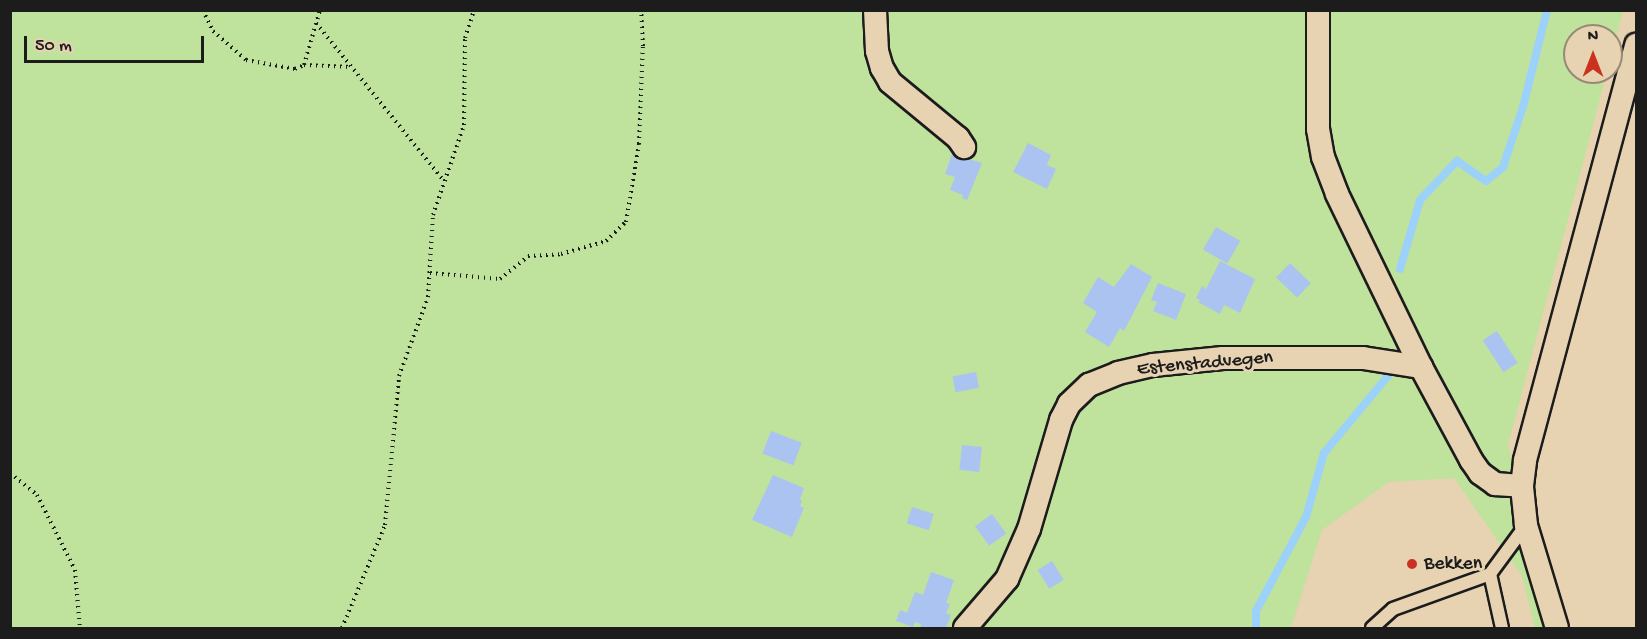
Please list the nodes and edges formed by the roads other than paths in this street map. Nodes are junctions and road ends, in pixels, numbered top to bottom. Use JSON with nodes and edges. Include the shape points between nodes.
{"nodes":[{"id":1,"x":875,"y":10,"type":"edge"},
{"id":2,"x":1318,"y":10,"type":"edge"},
{"id":3,"x":1636,"y":52,"type":"edge"},
{"id":4,"x":964,"y":147,"type":"dead end"},
{"id":5,"x":1421,"y":367,"type":"junction"},
{"id":6,"x":1522,"y":486,"type":"junction"},
{"id":7,"x":1526,"y":525,"type":"junction"},
{"id":8,"x":1490,"y":574,"type":"junction"},
{"id":9,"x":964,"y":628,"type":"edge"},
{"id":10,"x":1372,"y":628,"type":"edge"},
{"id":11,"x":1502,"y":628,"type":"edge"},
{"id":12,"x":1557,"y":628,"type":"edge"}],
"edges":[{"from":1,"to":4,"type":"street","via":[[877,51],[890,82]]},
{"from":2,"to":5,"type":"street","via":[[1317,102],[1323,157],[1356,236]]},
{"from":3,"to":6,"type":"street","via":[[1534,419]]},
{"from":5,"to":6,"type":"street","via":[[1480,473],[1496,484]]},
{"from":5,"to":9,"type":"street","name":"Estenstadvegen","via":[[1344,357],[1223,358],[1153,365],[1089,385],[1061,420],[1029,529],[1007,579]]},
{"from":6,"to":7,"type":"street"},
{"from":7,"to":8,"type":"lane"},
{"from":7,"to":12,"type":"street"},
{"from":8,"to":10,"type":"lane","via":[[1393,609]]},
{"from":8,"to":11,"type":"lane"}]}
